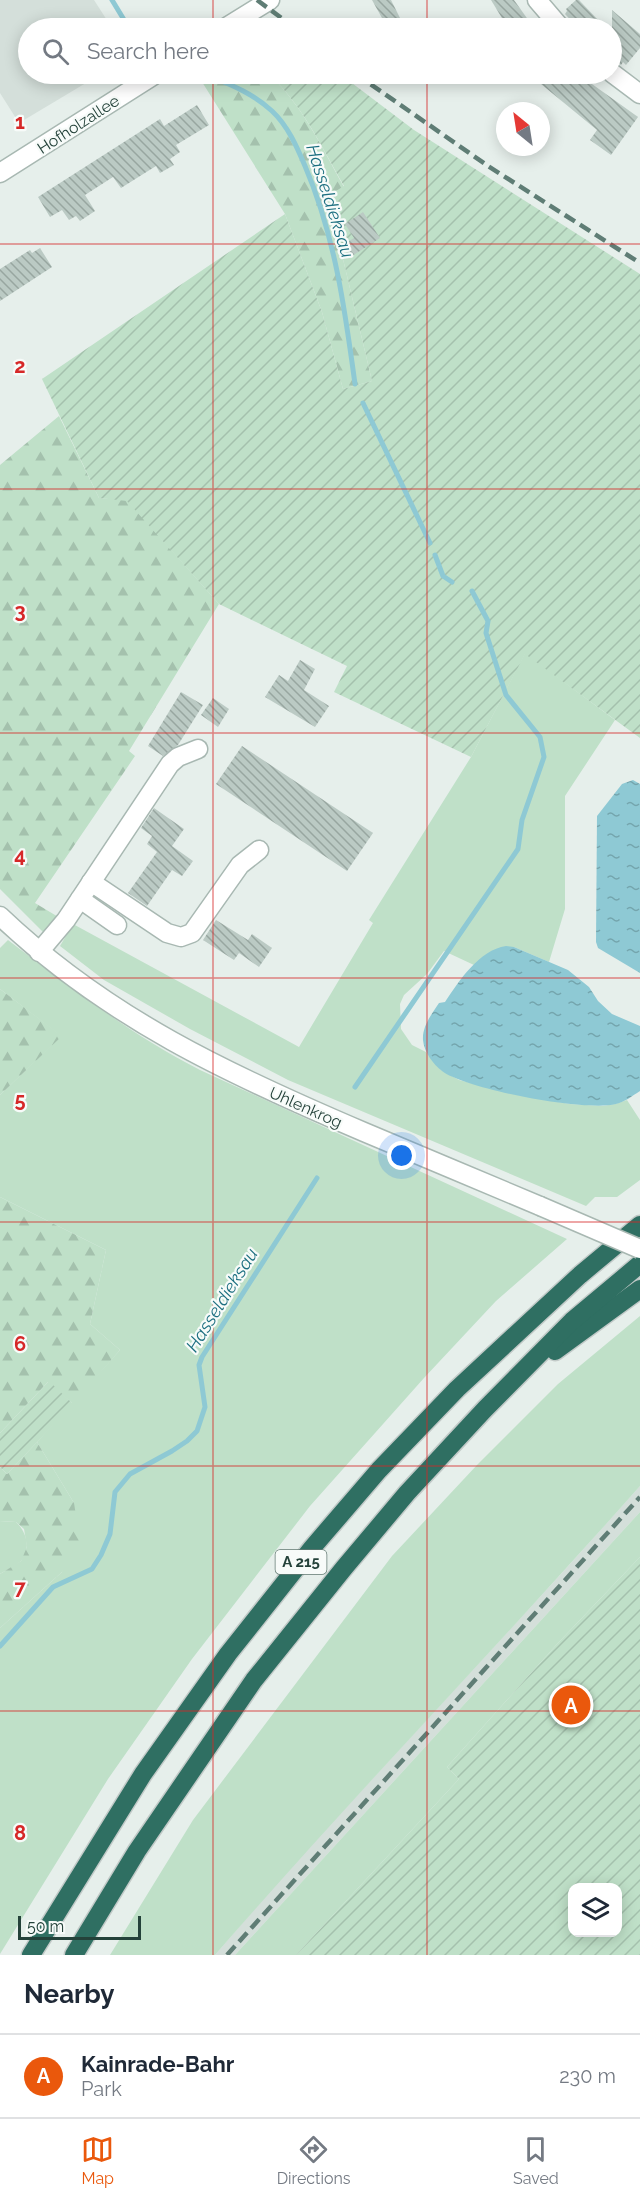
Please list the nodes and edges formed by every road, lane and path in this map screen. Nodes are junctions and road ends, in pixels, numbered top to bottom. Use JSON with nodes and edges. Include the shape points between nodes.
{"nodes":[{"id":1,"x":537,"y":0,"type":"edge"},
{"id":2,"x":266,"y":2,"type":"edge"},
{"id":3,"x":241,"y":18,"type":"edge"},
{"id":4,"x":552,"y":18,"type":"edge"},
{"id":5,"x":622,"y":80,"type":"edge"},
{"id":6,"x":140,"y":84,"type":"edge"},
{"id":7,"x":640,"y":94,"type":"edge"},
{"id":8,"x":0,"y":173,"type":"edge"},
{"id":9,"x":198,"y":748,"type":"dead end"},
{"id":10,"x":259,"y":850,"type":"dead end"},
{"id":11,"x":91,"y":882,"type":"junction"},
{"id":12,"x":80,"y":899,"type":"junction"},
{"id":13,"x":0,"y":916,"type":"edge"},
{"id":14,"x":117,"y":925,"type":"dead end"},
{"id":15,"x":39,"y":952,"type":"junction"},
{"id":16,"x":640,"y":1225,"type":"edge"},
{"id":17,"x":640,"y":1250,"type":"edge"},
{"id":18,"x":640,"y":1264,"type":"edge"},
{"id":19,"x":640,"y":1289,"type":"edge"},
{"id":20,"x":513,"y":1382,"type":"junction"},
{"id":21,"x":31,"y":1955,"type":"edge"},
{"id":22,"x":74,"y":1955,"type":"edge"}],
"edges":[{"from":1,"to":4,"type":"street"},
{"from":2,"to":3,"type":"street"},
{"from":5,"to":7,"type":"street"},
{"from":6,"to":8,"type":"street","name":"Hofholzallee"},
{"from":9,"to":11,"type":"street","via":[[170,764]]},
{"from":10,"to":11,"type":"street","via":[[240,865],[198,926],[181,938],[167,933]]},
{"from":11,"to":12,"type":"street"},
{"from":12,"to":14,"type":"street"},
{"from":12,"to":15,"type":"street"},
{"from":13,"to":15,"type":"street","name":"Uhlenkrog"},
{"from":15,"to":17,"type":"street","name":"Uhlenkrog","bridge":true,"via":[[120,1011],[205,1060],[286,1099]]},
{"from":16,"to":21,"type":"highway","number":"A 215","via":[[457,1389],[312,1548],[228,1654],[143,1774]]},
{"from":18,"to":20,"type":"highway","number":"A 215","via":[[572,1321]]},
{"from":19,"to":20,"type":"highway"},
{"from":20,"to":22,"type":"highway","number":"A 215","via":[[407,1493],[254,1680],[137,1851]]}]}
